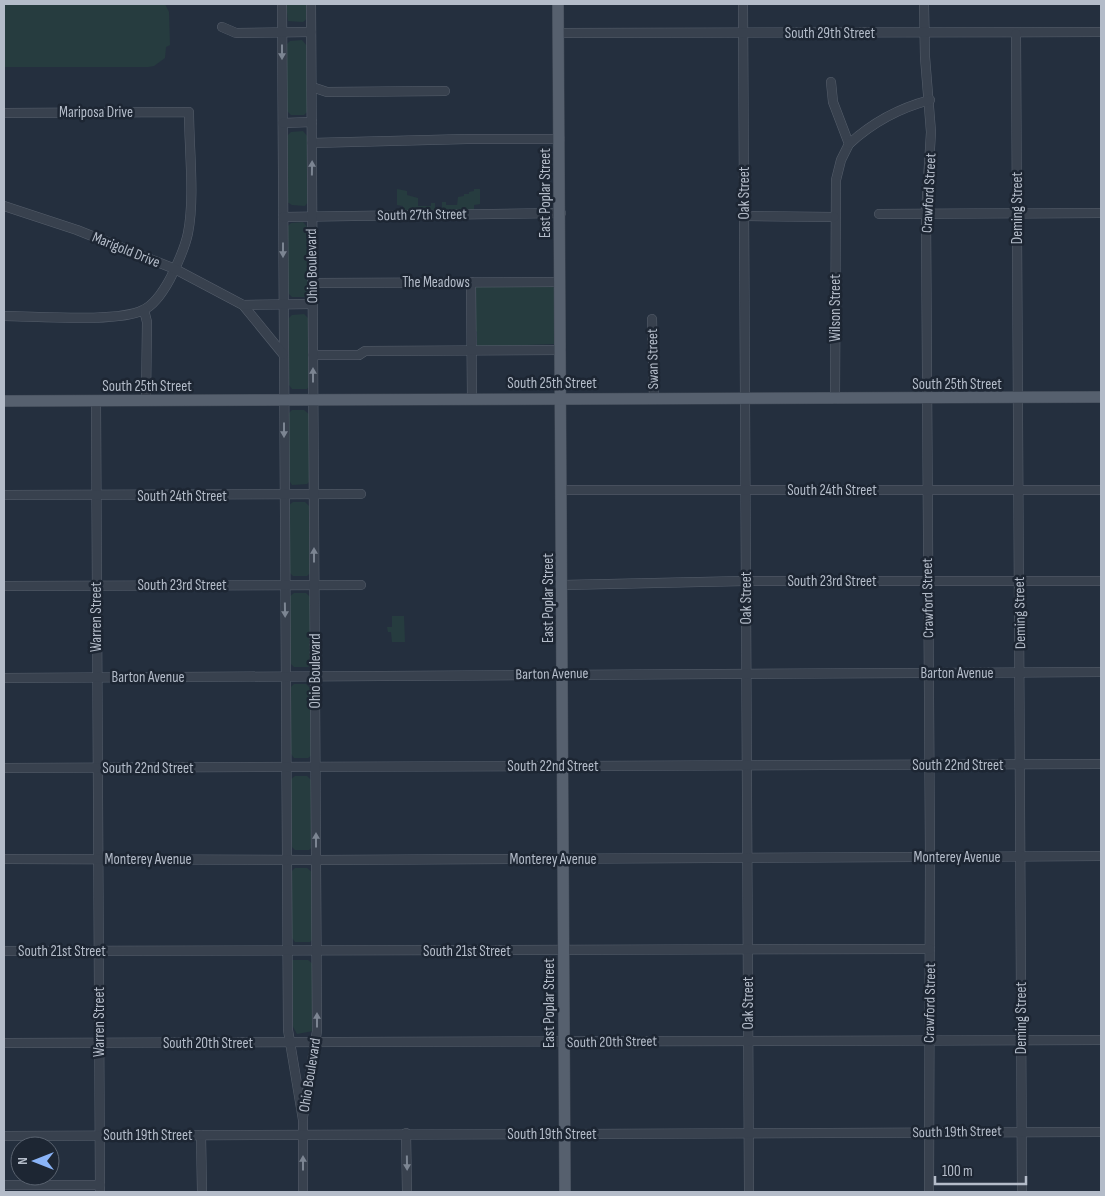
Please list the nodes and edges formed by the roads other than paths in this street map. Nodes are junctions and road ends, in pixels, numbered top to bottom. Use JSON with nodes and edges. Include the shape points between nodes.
{"nodes":[{"id":1,"x":282,"y":4,"type":"edge"},
{"id":2,"x":311,"y":4,"type":"edge"},
{"id":3,"x":558,"y":4,"type":"edge"},
{"id":4,"x":743,"y":4,"type":"edge"},
{"id":5,"x":924,"y":4,"type":"edge"},
{"id":6,"x":222,"y":27,"type":"dead end"},
{"id":7,"x":282,"y":32,"type":"junction"},
{"id":8,"x":311,"y":32,"type":"junction"},
{"id":9,"x":744,"y":32,"type":"junction"},
{"id":10,"x":1101,"y":32,"type":"edge"},
{"id":11,"x":558,"y":33,"type":"junction"},
{"id":12,"x":924,"y":33,"type":"junction"},
{"id":13,"x":1016,"y":34,"type":"junction"},
{"id":14,"x":831,"y":82,"type":"dead end"},
{"id":15,"x":312,"y":87,"type":"junction"},
{"id":16,"x":445,"y":91,"type":"dead end"},
{"id":17,"x":930,"y":100,"type":"junction"},
{"id":18,"x":4,"y":113,"type":"edge"},
{"id":19,"x":312,"y":122,"type":"junction"},
{"id":20,"x":283,"y":123,"type":"junction"},
{"id":21,"x":560,"y":139,"type":"junction"},
{"id":22,"x":312,"y":143,"type":"junction"},
{"id":23,"x":850,"y":144,"type":"junction"},
{"id":24,"x":4,"y":206,"type":"edge"},
{"id":25,"x":1101,"y":212,"type":"edge"},
{"id":26,"x":561,"y":213,"type":"junction"},
{"id":27,"x":926,"y":213,"type":"junction"},
{"id":28,"x":1017,"y":213,"type":"junction"},
{"id":29,"x":879,"y":214,"type":"dead end"},
{"id":30,"x":744,"y":216,"type":"junction"},
{"id":31,"x":283,"y":217,"type":"junction"},
{"id":32,"x":311,"y":217,"type":"junction"},
{"id":33,"x":834,"y":217,"type":"junction"},
{"id":34,"x":175,"y":269,"type":"junction"},
{"id":35,"x":471,"y":282,"type":"junction"},
{"id":36,"x":560,"y":282,"type":"junction"},
{"id":37,"x":312,"y":283,"type":"junction"},
{"id":38,"x":283,"y":304,"type":"junction"},
{"id":39,"x":312,"y":304,"type":"junction"},
{"id":40,"x":244,"y":305,"type":"junction"},
{"id":41,"x":144,"y":310,"type":"junction"},
{"id":42,"x":4,"y":316,"type":"edge"},
{"id":43,"x":652,"y":319,"type":"dead end"},
{"id":44,"x":562,"y":350,"type":"junction"},
{"id":45,"x":472,"y":352,"type":"junction"},
{"id":46,"x":283,"y":354,"type":"junction"},
{"id":47,"x":312,"y":355,"type":"junction"},
{"id":48,"x":745,"y":397,"type":"junction"},
{"id":49,"x":1101,"y":397,"type":"edge"},
{"id":50,"x":562,"y":398,"type":"junction"},
{"id":51,"x":835,"y":398,"type":"junction"},
{"id":52,"x":1018,"y":398,"type":"junction"},
{"id":53,"x":472,"y":399,"type":"junction"},
{"id":54,"x":654,"y":399,"type":"junction"},
{"id":55,"x":927,"y":399,"type":"junction"},
{"id":56,"x":284,"y":400,"type":"junction"},
{"id":57,"x":313,"y":400,"type":"junction"},
{"id":58,"x":4,"y":401,"type":"edge"},
{"id":59,"x":96,"y":401,"type":"junction"},
{"id":60,"x":146,"y":401,"type":"junction"},
{"id":61,"x":746,"y":489,"type":"junction"},
{"id":62,"x":562,"y":490,"type":"junction"},
{"id":63,"x":928,"y":490,"type":"junction"},
{"id":64,"x":1018,"y":490,"type":"junction"},
{"id":65,"x":1101,"y":490,"type":"edge"},
{"id":66,"x":284,"y":494,"type":"junction"},
{"id":67,"x":314,"y":494,"type":"junction"},
{"id":68,"x":361,"y":494,"type":"dead end"},
{"id":69,"x":4,"y":495,"type":"edge"},
{"id":70,"x":96,"y":495,"type":"junction"},
{"id":71,"x":928,"y":580,"type":"junction"},
{"id":72,"x":745,"y":581,"type":"junction"},
{"id":73,"x":1019,"y":581,"type":"junction"},
{"id":74,"x":1101,"y":581,"type":"edge"},
{"id":75,"x":96,"y":585,"type":"junction"},
{"id":76,"x":361,"y":585,"type":"dead end"},
{"id":77,"x":563,"y":585,"type":"junction"},
{"id":78,"x":4,"y":586,"type":"edge"},
{"id":79,"x":285,"y":586,"type":"junction"},
{"id":80,"x":314,"y":586,"type":"junction"},
{"id":81,"x":1101,"y":672,"type":"edge"},
{"id":82,"x":746,"y":673,"type":"junction"},
{"id":83,"x":929,"y":673,"type":"junction"},
{"id":84,"x":1021,"y":673,"type":"junction"},
{"id":85,"x":564,"y":674,"type":"junction"},
{"id":86,"x":286,"y":677,"type":"junction"},
{"id":87,"x":315,"y":677,"type":"junction"},
{"id":88,"x":4,"y":678,"type":"edge"},
{"id":89,"x":97,"y":678,"type":"junction"},
{"id":90,"x":1101,"y":764,"type":"edge"},
{"id":91,"x":747,"y":765,"type":"junction"},
{"id":92,"x":930,"y":765,"type":"junction"},
{"id":93,"x":564,"y":766,"type":"junction"},
{"id":94,"x":1020,"y":766,"type":"junction"},
{"id":95,"x":4,"y":768,"type":"edge"},
{"id":96,"x":98,"y":768,"type":"junction"},
{"id":97,"x":286,"y":768,"type":"junction"},
{"id":98,"x":316,"y":768,"type":"junction"},
{"id":99,"x":1101,"y":856,"type":"edge"},
{"id":100,"x":1021,"y":857,"type":"junction"},
{"id":101,"x":564,"y":858,"type":"junction"},
{"id":102,"x":747,"y":858,"type":"junction"},
{"id":103,"x":930,"y":858,"type":"junction"},
{"id":104,"x":4,"y":859,"type":"edge"},
{"id":105,"x":99,"y":859,"type":"junction"},
{"id":106,"x":287,"y":860,"type":"junction"},
{"id":107,"x":316,"y":860,"type":"junction"},
{"id":108,"x":748,"y":949,"type":"junction"},
{"id":109,"x":930,"y":949,"type":"junction"},
{"id":110,"x":564,"y":950,"type":"junction"},
{"id":111,"x":4,"y":951,"type":"edge"},
{"id":112,"x":99,"y":951,"type":"junction"},
{"id":113,"x":287,"y":951,"type":"junction"},
{"id":114,"x":317,"y":952,"type":"junction"},
{"id":115,"x":929,"y":1039,"type":"junction"},
{"id":116,"x":748,"y":1040,"type":"junction"},
{"id":117,"x":1021,"y":1040,"type":"junction"},
{"id":118,"x":1101,"y":1040,"type":"edge"},
{"id":119,"x":564,"y":1042,"type":"junction"},
{"id":120,"x":4,"y":1043,"type":"edge"},
{"id":121,"x":99,"y":1043,"type":"junction"},
{"id":122,"x":289,"y":1044,"type":"junction"},
{"id":123,"x":316,"y":1044,"type":"junction"},
{"id":124,"x":303,"y":1120,"type":"junction"},
{"id":125,"x":1022,"y":1132,"type":"junction"},
{"id":126,"x":1101,"y":1132,"type":"edge"},
{"id":127,"x":406,"y":1133,"type":"junction"},
{"id":128,"x":748,"y":1133,"type":"junction"},
{"id":129,"x":929,"y":1133,"type":"junction"},
{"id":130,"x":565,"y":1134,"type":"junction"},
{"id":131,"x":100,"y":1135,"type":"junction"},
{"id":132,"x":201,"y":1135,"type":"junction"},
{"id":133,"x":303,"y":1135,"type":"junction"},
{"id":134,"x":4,"y":1136,"type":"edge"},
{"id":135,"x":4,"y":1185,"type":"edge"},
{"id":136,"x":100,"y":1188,"type":"edge"},
{"id":137,"x":202,"y":1192,"type":"edge"},
{"id":138,"x":303,"y":1192,"type":"edge"},
{"id":139,"x":407,"y":1192,"type":"edge"},
{"id":140,"x":565,"y":1192,"type":"edge"},
{"id":141,"x":749,"y":1192,"type":"edge"},
{"id":142,"x":930,"y":1192,"type":"edge"},
{"id":143,"x":1022,"y":1192,"type":"edge"}],
"edges":[{"from":1,"to":7,"type":"street","name":"Ohio Boulevard"},
{"from":2,"to":8,"type":"street","name":"Ohio Boulevard"},
{"from":3,"to":11,"type":"main road","name":"East Poplar Street"},
{"from":4,"to":9,"type":"street","name":"Oak Street"},
{"from":5,"to":12,"type":"street","name":"Crawford Street"},
{"from":6,"to":7,"type":"street","via":[[236,33]]},
{"from":7,"to":8,"type":"street"},
{"from":7,"to":20,"type":"street","name":"Ohio Boulevard","one_way":true},
{"from":8,"to":15,"type":"street","name":"Ohio Boulevard"},
{"from":9,"to":11,"type":"street","name":"South 29th Street"},
{"from":9,"to":12,"type":"street","name":"South 29th Street"},
{"from":9,"to":30,"type":"street","name":"Oak Street"},
{"from":10,"to":13,"type":"street","name":"South 29th Street"},
{"from":11,"to":21,"type":"main road","name":"East Poplar Street"},
{"from":12,"to":13,"type":"street","name":"South 29th Street"},
{"from":12,"to":17,"type":"street","name":"Crawford Street"},
{"from":13,"to":28,"type":"street","name":"Deming Street"},
{"from":14,"to":23,"type":"street","via":[[833,102]]},
{"from":15,"to":16,"type":"street","via":[[327,92]]},
{"from":15,"to":19,"type":"street","name":"Ohio Boulevard"},
{"from":17,"to":23,"type":"street","via":[[881,120]]},
{"from":17,"to":27,"type":"street","name":"Crawford Street","via":[[931,159]]},
{"from":18,"to":34,"type":"street","name":"Mariposa Drive","via":[[189,112],[190,217],[188,235]]},
{"from":19,"to":20,"type":"street"},
{"from":19,"to":22,"type":"street","name":"Ohio Boulevard"},
{"from":20,"to":31,"type":"street","name":"Ohio Boulevard"},
{"from":21,"to":22,"type":"street"},
{"from":21,"to":26,"type":"main road","name":"East Poplar Street"},
{"from":32,"to":22,"type":"street","name":"Ohio Boulevard","one_way":true},
{"from":23,"to":33,"type":"street","name":"Wilson Street","via":[[841,160],[836,180]]},
{"from":24,"to":34,"type":"street","name":"Marigold Drive","via":[[77,230]]},
{"from":25,"to":28,"type":"street"},
{"from":26,"to":32,"type":"street","name":"South 27th Street"},
{"from":26,"to":36,"type":"main road","name":"East Poplar Street"},
{"from":27,"to":28,"type":"street"},
{"from":27,"to":29,"type":"street"},
{"from":27,"to":55,"type":"street","name":"Crawford Street"},
{"from":28,"to":52,"type":"street","name":"Deming Street"},
{"from":30,"to":33,"type":"street"},
{"from":30,"to":48,"type":"street","name":"Oak Street"},
{"from":31,"to":32,"type":"street","name":"South 27th Street"},
{"from":31,"to":38,"type":"street","name":"Ohio Boulevard","one_way":true},
{"from":32,"to":37,"type":"street","name":"Ohio Boulevard"},
{"from":33,"to":51,"type":"street","name":"Wilson Street"},
{"from":34,"to":40,"type":"street","name":"Marigold Drive"},
{"from":34,"to":41,"type":"street","via":[[166,287]]},
{"from":35,"to":36,"type":"street","name":"The Meadows"},
{"from":35,"to":37,"type":"street","name":"The Meadows"},
{"from":35,"to":45,"type":"street"},
{"from":36,"to":44,"type":"main road","name":"East Poplar Street"},
{"from":37,"to":39,"type":"street","name":"Ohio Boulevard"},
{"from":38,"to":39,"type":"street","name":"Marigold Drive"},
{"from":38,"to":40,"type":"street","name":"Marigold Drive"},
{"from":38,"to":46,"type":"street","name":"Ohio Boulevard"},
{"from":39,"to":47,"type":"street","name":"Ohio Boulevard"},
{"from":40,"to":46,"type":"street","name":"Marigold Drive"},
{"from":41,"to":42,"type":"street","via":[[108,317]]},
{"from":41,"to":60,"type":"street","via":[[147,322]]},
{"from":43,"to":54,"type":"street","name":"Swan Street"},
{"from":44,"to":45,"type":"street"},
{"from":44,"to":50,"type":"main road","name":"East Poplar Street"},
{"from":45,"to":47,"type":"street","via":[[365,351],[359,355]]},
{"from":45,"to":53,"type":"street"},
{"from":46,"to":56,"type":"street","name":"Ohio Boulevard"},
{"from":57,"to":47,"type":"street","name":"Ohio Boulevard","one_way":true},
{"from":48,"to":51,"type":"main road","name":"South 25th Street"},
{"from":48,"to":54,"type":"main road","name":"South 25th Street"},
{"from":48,"to":61,"type":"street","name":"Oak Street"},
{"from":49,"to":52,"type":"main road","name":"South 25th Street"},
{"from":50,"to":53,"type":"main road","name":"South 25th Street"},
{"from":50,"to":54,"type":"main road","name":"South 25th Street"},
{"from":50,"to":62,"type":"main road","name":"East Poplar Street"},
{"from":51,"to":55,"type":"main road","name":"South 25th Street"},
{"from":52,"to":55,"type":"main road","name":"South 25th Street"},
{"from":52,"to":64,"type":"street","name":"Deming Street"},
{"from":53,"to":57,"type":"main road","name":"South 25th Street"},
{"from":55,"to":63,"type":"street","name":"Crawford Street"},
{"from":56,"to":57,"type":"main road","name":"South 25th Street"},
{"from":56,"to":60,"type":"main road","name":"South 25th Street"},
{"from":56,"to":66,"type":"street","name":"Ohio Boulevard","one_way":true},
{"from":57,"to":67,"type":"street","name":"Ohio Boulevard"},
{"from":58,"to":59,"type":"main road","name":"South 25th Street"},
{"from":59,"to":60,"type":"main road","name":"South 25th Street"},
{"from":59,"to":70,"type":"street","name":"Warren Street"},
{"from":61,"to":62,"type":"street","name":"South 24th Street"},
{"from":61,"to":63,"type":"street","name":"South 24th Street"},
{"from":61,"to":72,"type":"street","name":"Oak Street"},
{"from":62,"to":77,"type":"main road","name":"East Poplar Street"},
{"from":63,"to":64,"type":"street","name":"South 24th Street"},
{"from":63,"to":71,"type":"street","name":"Crawford Street"},
{"from":64,"to":65,"type":"street","name":"South 24th Street"},
{"from":64,"to":73,"type":"street","name":"Deming Street"},
{"from":66,"to":67,"type":"street","name":"South 24th Street"},
{"from":66,"to":70,"type":"street","name":"South 24th Street"},
{"from":66,"to":79,"type":"street","name":"Ohio Boulevard"},
{"from":67,"to":68,"type":"street","name":"South 24th Street"},
{"from":80,"to":67,"type":"street","name":"Ohio Boulevard","one_way":true},
{"from":69,"to":70,"type":"street","name":"South 24th Street"},
{"from":70,"to":75,"type":"street","name":"Warren Street"},
{"from":71,"to":72,"type":"street","name":"South 23rd Street"},
{"from":71,"to":73,"type":"street","name":"South 23rd Street"},
{"from":71,"to":83,"type":"street","name":"Crawford Street"},
{"from":72,"to":77,"type":"street","name":"South 23rd Street"},
{"from":72,"to":82,"type":"street","name":"Oak Street"},
{"from":73,"to":74,"type":"street","name":"South 23rd Street"},
{"from":73,"to":84,"type":"street","name":"Deming Street"},
{"from":75,"to":78,"type":"street","name":"South 23rd Street"},
{"from":75,"to":79,"type":"street","name":"South 23rd Street"},
{"from":75,"to":89,"type":"street","name":"Warren Street"},
{"from":76,"to":80,"type":"street","name":"South 23rd Street"},
{"from":77,"to":85,"type":"main road","name":"East Poplar Street"},
{"from":79,"to":80,"type":"street","name":"South 23rd Street"},
{"from":79,"to":86,"type":"street","name":"Ohio Boulevard","one_way":true},
{"from":80,"to":87,"type":"street","name":"Ohio Boulevard"},
{"from":81,"to":84,"type":"street","name":"Barton Avenue"},
{"from":82,"to":83,"type":"street","name":"Barton Avenue"},
{"from":82,"to":85,"type":"street","name":"Barton Avenue"},
{"from":82,"to":91,"type":"street","name":"Oak Street"},
{"from":83,"to":84,"type":"street","name":"Barton Avenue"},
{"from":83,"to":92,"type":"street","name":"Crawford Street"},
{"from":84,"to":94,"type":"street","name":"Deming Street"},
{"from":85,"to":87,"type":"street","name":"Barton Avenue"},
{"from":85,"to":93,"type":"main road","name":"East Poplar Street"},
{"from":86,"to":87,"type":"street","name":"Barton Avenue"},
{"from":86,"to":89,"type":"street","name":"Barton Avenue"},
{"from":86,"to":97,"type":"street","name":"Ohio Boulevard"},
{"from":87,"to":98,"type":"street","name":"Ohio Boulevard"},
{"from":88,"to":89,"type":"street","name":"Barton Avenue"},
{"from":89,"to":96,"type":"street","name":"Warren Street"},
{"from":90,"to":94,"type":"street","name":"South 22nd Street"},
{"from":91,"to":92,"type":"street","name":"South 22nd Street"},
{"from":91,"to":93,"type":"street","name":"South 22nd Street"},
{"from":91,"to":102,"type":"street","name":"Oak Street"},
{"from":92,"to":94,"type":"street","name":"South 22nd Street"},
{"from":92,"to":103,"type":"street","name":"Crawford Street"},
{"from":93,"to":98,"type":"street","name":"South 22nd Street"},
{"from":93,"to":101,"type":"main road","name":"East Poplar Street"},
{"from":94,"to":100,"type":"street","name":"Deming Street"},
{"from":95,"to":96,"type":"street","name":"South 22nd Street"},
{"from":96,"to":97,"type":"street","name":"South 22nd Street"},
{"from":96,"to":105,"type":"street","name":"Warren Street"},
{"from":97,"to":98,"type":"street","name":"South 22nd Street"},
{"from":97,"to":106,"type":"street","name":"Ohio Boulevard"},
{"from":107,"to":98,"type":"street","name":"Ohio Boulevard","one_way":true},
{"from":99,"to":100,"type":"street","name":"Monterey Avenue"},
{"from":100,"to":103,"type":"street","name":"Monterey Avenue"},
{"from":100,"to":117,"type":"street","name":"Deming Street"},
{"from":101,"to":102,"type":"street","name":"Monterey Avenue"},
{"from":101,"to":107,"type":"street","name":"Monterey Avenue"},
{"from":101,"to":110,"type":"main road","name":"East Poplar Street"},
{"from":102,"to":103,"type":"street","name":"Monterey Avenue"},
{"from":102,"to":108,"type":"street","name":"Oak Street"},
{"from":103,"to":109,"type":"street","name":"Crawford Street"},
{"from":104,"to":105,"type":"street","name":"Monterey Avenue"},
{"from":105,"to":106,"type":"street","name":"Monterey Avenue"},
{"from":105,"to":112,"type":"street","name":"Warren Street"},
{"from":106,"to":107,"type":"street","name":"Monterey Avenue"},
{"from":106,"to":113,"type":"street","name":"Ohio Boulevard"},
{"from":107,"to":114,"type":"street","name":"Ohio Boulevard"},
{"from":108,"to":109,"type":"street","name":"South 21st Street"},
{"from":108,"to":110,"type":"street","name":"South 21st Street"},
{"from":108,"to":116,"type":"street","name":"Oak Street"},
{"from":109,"to":115,"type":"street","name":"Crawford Street"},
{"from":110,"to":114,"type":"street","name":"South 21st Street"},
{"from":110,"to":119,"type":"main road","name":"East Poplar Street"},
{"from":111,"to":112,"type":"street","name":"South 21st Street"},
{"from":112,"to":113,"type":"street","name":"South 21st Street"},
{"from":112,"to":121,"type":"street","name":"Warren Street"},
{"from":113,"to":114,"type":"street","name":"South 21st Street"},
{"from":113,"to":122,"type":"street","name":"Ohio Boulevard"},
{"from":123,"to":114,"type":"street","name":"Ohio Boulevard","one_way":true},
{"from":115,"to":116,"type":"street","name":"South 20th Street"},
{"from":115,"to":117,"type":"street","name":"South 20th Street"},
{"from":115,"to":129,"type":"street","name":"Crawford Street"},
{"from":116,"to":119,"type":"street","name":"South 20th Street"},
{"from":116,"to":128,"type":"street","name":"Oak Street"},
{"from":117,"to":118,"type":"street","name":"South 20th Street"},
{"from":117,"to":125,"type":"street","name":"Deming Street"},
{"from":119,"to":123,"type":"street","name":"South 20th Street"},
{"from":119,"to":130,"type":"main road","name":"East Poplar Street"},
{"from":120,"to":121,"type":"street","name":"South 20th Street"},
{"from":121,"to":122,"type":"street","name":"South 20th Street"},
{"from":121,"to":131,"type":"street","name":"Warren Street"},
{"from":122,"to":123,"type":"street","name":"South 20th Street"},
{"from":122,"to":124,"type":"street","name":"Ohio Boulevard"},
{"from":123,"to":124,"type":"street","name":"Ohio Boulevard"},
{"from":124,"to":133,"type":"street"},
{"from":125,"to":126,"type":"street","name":"South 19th Street"},
{"from":125,"to":129,"type":"street","name":"South 19th Street"},
{"from":125,"to":143,"type":"street","name":"Deming Street"},
{"from":127,"to":130,"type":"street","name":"South 19th Street"},
{"from":127,"to":133,"type":"street","name":"South 19th Street"},
{"from":127,"to":139,"type":"street","one_way":true},
{"from":128,"to":129,"type":"street","name":"South 19th Street"},
{"from":128,"to":130,"type":"street","name":"South 19th Street"},
{"from":128,"to":141,"type":"street","name":"Oak Street"},
{"from":129,"to":142,"type":"street","name":"Crawford Street"},
{"from":130,"to":140,"type":"main road","name":"East Poplar Street"},
{"from":131,"to":132,"type":"street","name":"South 19th Street"},
{"from":131,"to":134,"type":"street","name":"South 19th Street"},
{"from":131,"to":136,"type":"street","name":"Warren Street"},
{"from":132,"to":133,"type":"street","name":"South 19th Street"},
{"from":132,"to":137,"type":"street"},
{"from":138,"to":133,"type":"street","one_way":true},
{"from":135,"to":136,"type":"street"}]}
